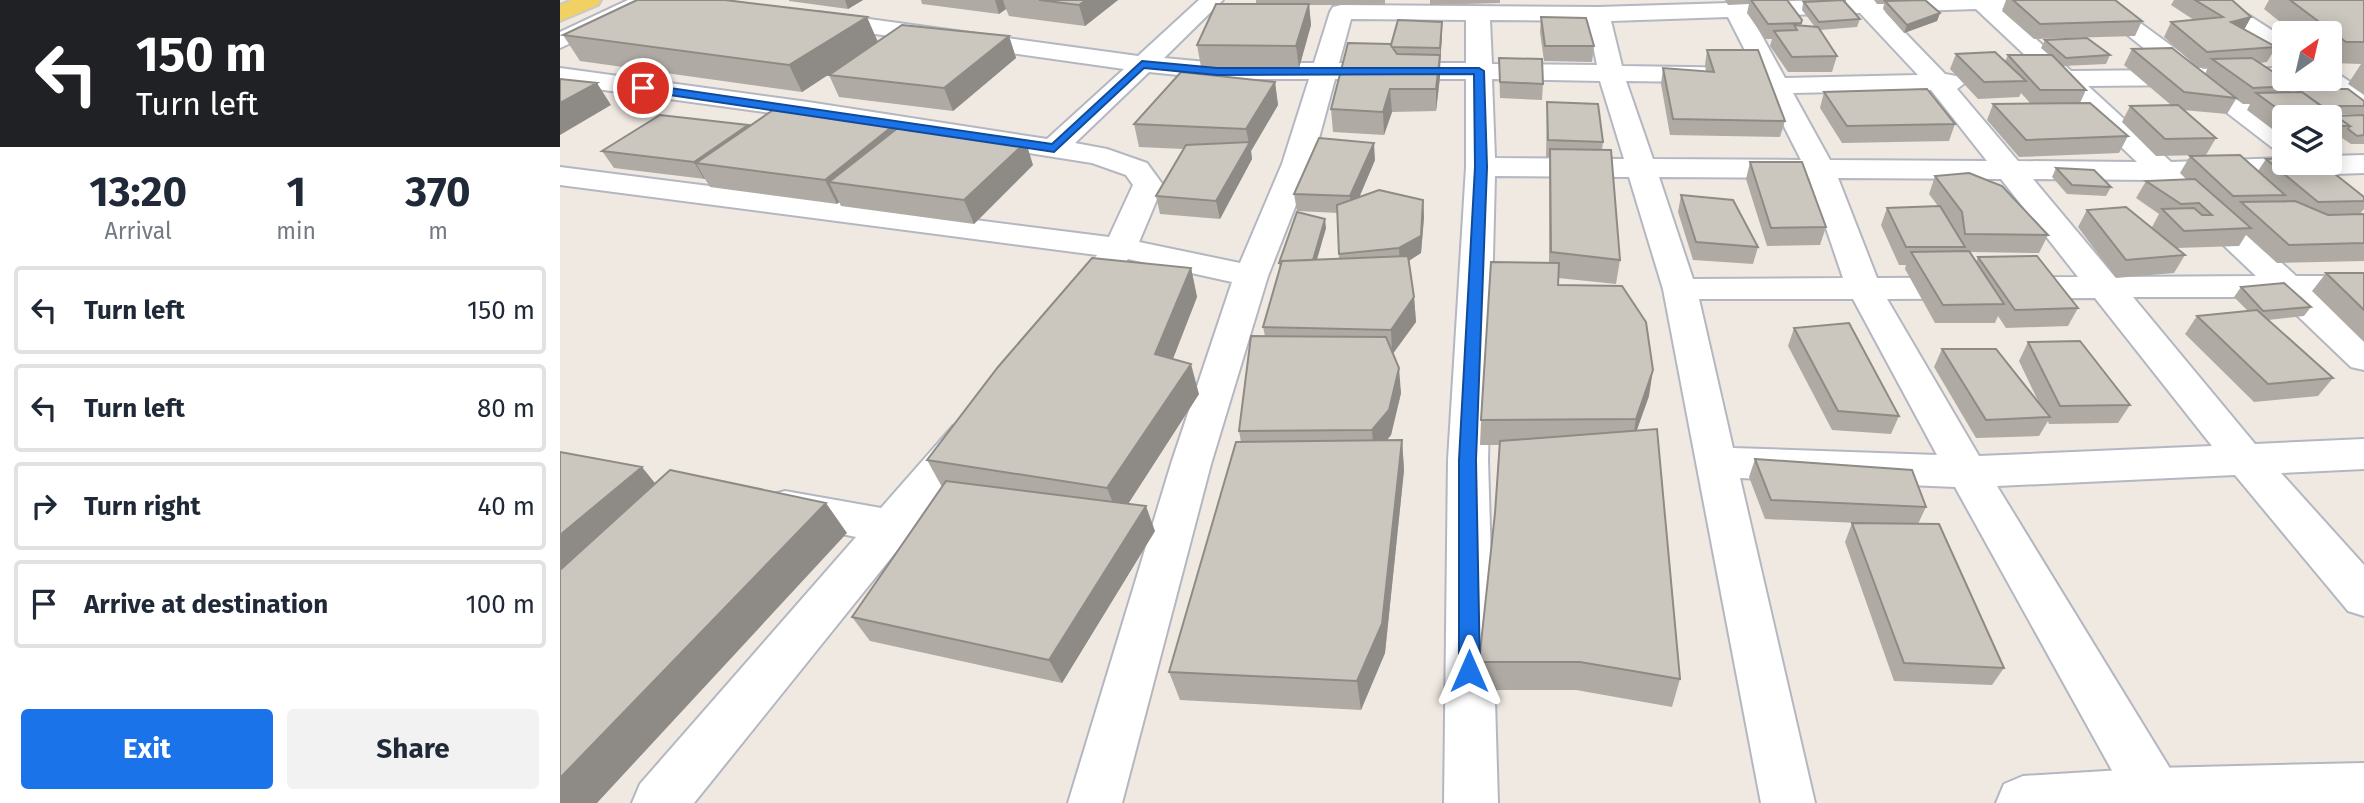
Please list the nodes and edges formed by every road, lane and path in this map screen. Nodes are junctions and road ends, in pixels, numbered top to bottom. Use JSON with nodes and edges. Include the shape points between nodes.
{"nodes":[{"id":1,"x":590,"y":0,"type":"edge"},
{"id":2,"x":646,"y":0,"type":"edge"},
{"id":3,"x":2044,"y":0,"type":"edge"},
{"id":4,"x":2095,"y":0,"type":"edge"},
{"id":5,"x":2210,"y":0,"type":"edge"},
{"id":6,"x":1981,"y":1,"type":"edge"},
{"id":7,"x":1864,"y":3,"type":"edge"},
{"id":8,"x":899,"y":6,"type":"dead end"},
{"id":9,"x":1216,"y":6,"type":"edge"},
{"id":10,"x":1400,"y":6,"type":"edge"},
{"id":11,"x":1611,"y":9,"type":"edge"},
{"id":12,"x":1737,"y":11,"type":"junction"},
{"id":13,"x":1314,"y":12,"type":"dead end"},
{"id":14,"x":1341,"y":12,"type":"junction"},
{"id":15,"x":1478,"y":13,"type":"junction"},
{"id":16,"x":560,"y":14,"type":"edge"},
{"id":17,"x":790,"y":15,"type":"edge"},
{"id":18,"x":870,"y":25,"type":"junction"},
{"id":19,"x":918,"y":32,"type":"junction"},
{"id":20,"x":560,"y":41,"type":"edge"},
{"id":21,"x":2272,"y":41,"type":"edge"},
{"id":22,"x":885,"y":56,"type":"edge"},
{"id":23,"x":1142,"y":64,"type":"junction"},
{"id":24,"x":1479,"y":71,"type":"junction"},
{"id":25,"x":1326,"y":72,"type":"junction"},
{"id":26,"x":1611,"y":74,"type":"junction"},
{"id":27,"x":2364,"y":75,"type":"edge"},
{"id":28,"x":560,"y":76,"type":"edge"},
{"id":29,"x":2272,"y":76,"type":"edge"},
{"id":30,"x":2342,"y":76,"type":"edge"},
{"id":31,"x":2199,"y":78,"type":"junction"},
{"id":32,"x":2065,"y":79,"type":"junction"},
{"id":33,"x":2027,"y":80,"type":"edge"},
{"id":34,"x":1774,"y":81,"type":"junction"},
{"id":35,"x":1976,"y":81,"type":"edge"},
{"id":36,"x":1938,"y":82,"type":"junction"},
{"id":37,"x":841,"y":87,"type":"edge"},
{"id":38,"x":2342,"y":87,"type":"edge"},
{"id":39,"x":2364,"y":103,"type":"edge"},
{"id":40,"x":808,"y":110,"type":"junction"},
{"id":41,"x":2272,"y":134,"type":"edge"},
{"id":42,"x":1054,"y":148,"type":"junction"},
{"id":43,"x":2342,"y":164,"type":"edge"},
{"id":44,"x":2364,"y":164,"type":"edge"},
{"id":45,"x":2272,"y":166,"type":"edge"},
{"id":46,"x":1481,"y":167,"type":"junction"},
{"id":47,"x":1640,"y":168,"type":"junction"},
{"id":48,"x":2008,"y":170,"type":"junction"},
{"id":49,"x":1821,"y":171,"type":"junction"},
{"id":50,"x":2165,"y":171,"type":"junction"},
{"id":51,"x":2324,"y":175,"type":"edge"},
{"id":52,"x":560,"y":176,"type":"edge"},
{"id":53,"x":2343,"y":191,"type":"edge"},
{"id":54,"x":1120,"y":248,"type":"junction"},
{"id":55,"x":1251,"y":276,"type":"junction"},
{"id":56,"x":2364,"y":286,"type":"edge"},
{"id":57,"x":2290,"y":287,"type":"junction"},
{"id":58,"x":1864,"y":288,"type":"junction"},
{"id":59,"x":2104,"y":288,"type":"junction"},
{"id":60,"x":1680,"y":289,"type":"junction"},
{"id":61,"x":1059,"y":323,"type":"edge"},
{"id":62,"x":2364,"y":358,"type":"edge"},
{"id":63,"x":989,"y":409,"type":"edge"},
{"id":64,"x":2364,"y":454,"type":"edge"},
{"id":65,"x":2244,"y":458,"type":"junction"},
{"id":66,"x":1718,"y":463,"type":"junction"},
{"id":67,"x":1967,"y":472,"type":"junction"},
{"id":68,"x":745,"y":499,"type":"edge"},
{"id":69,"x":892,"y":527,"type":"junction"},
{"id":70,"x":2364,"y":597,"type":"edge"},
{"id":71,"x":2364,"y":789,"type":"edge"},
{"id":72,"x":2155,"y":794,"type":"junction"},
{"id":73,"x":659,"y":803,"type":"edge"},
{"id":74,"x":1095,"y":803,"type":"edge"},
{"id":75,"x":1471,"y":803,"type":"edge"},
{"id":76,"x":1788,"y":803,"type":"edge"},
{"id":77,"x":2024,"y":803,"type":"edge"}],
"edges":[{"from":1,"to":16,"type":"main road"},
{"from":2,"to":20,"type":"street"},
{"from":3,"to":6,"type":"street"},
{"from":4,"to":31,"type":"street"},
{"from":5,"to":21,"type":"street"},
{"from":6,"to":7,"type":"street"},
{"from":6,"to":32,"type":"street"},
{"from":7,"to":12,"type":"street"},
{"from":7,"to":36,"type":"street"},
{"from":8,"to":18,"type":"street"},
{"from":9,"to":23,"type":"street"},
{"from":10,"to":14,"type":"street"},
{"from":10,"to":15,"type":"street"},
{"from":11,"to":12,"type":"street"},
{"from":11,"to":15,"type":"street"},
{"from":11,"to":26,"type":"street"},
{"from":12,"to":34,"type":"street"},
{"from":13,"to":14,"type":"street"},
{"from":14,"to":25,"type":"street"},
{"from":15,"to":24,"type":"street"},
{"from":17,"to":18,"type":"street"},
{"from":18,"to":19,"type":"street"},
{"from":19,"to":22,"type":"street"},
{"from":19,"to":23,"type":"street"},
{"from":23,"to":25,"type":"street","via":[[1217,71]]},
{"from":23,"to":42,"type":"street"},
{"from":24,"to":25,"type":"street"},
{"from":24,"to":26,"type":"street"},
{"from":24,"to":46,"type":"street"},
{"from":25,"to":55,"type":"street","via":[[1297,164]]},
{"from":26,"to":34,"type":"street"},
{"from":26,"to":47,"type":"street"},
{"from":27,"to":30,"type":"street"},
{"from":28,"to":40,"type":"street"},
{"from":29,"to":31,"type":"street"},
{"from":31,"to":32,"type":"street"},
{"from":31,"to":41,"type":"street"},
{"from":32,"to":33,"type":"street"},
{"from":32,"to":50,"type":"street"},
{"from":34,"to":36,"type":"street"},
{"from":34,"to":49,"type":"street"},
{"from":35,"to":36,"type":"street"},
{"from":36,"to":48,"type":"street"},
{"from":37,"to":40,"type":"street"},
{"from":38,"to":39,"type":"street"},
{"from":40,"to":42,"type":"street"},
{"from":42,"to":54,"type":"street","via":[[1097,155],[1137,169],[1148,185]]},
{"from":43,"to":44,"type":"street"},
{"from":45,"to":50,"type":"street"},
{"from":46,"to":47,"type":"street"},
{"from":46,"to":75,"type":"street","via":[[1468,460]]},
{"from":47,"to":49,"type":"street"},
{"from":47,"to":60,"type":"street"},
{"from":48,"to":49,"type":"street"},
{"from":48,"to":50,"type":"street"},
{"from":48,"to":59,"type":"street"},
{"from":49,"to":58,"type":"street"},
{"from":50,"to":57,"type":"street"},
{"from":51,"to":53,"type":"street"},
{"from":52,"to":54,"type":"street"},
{"from":54,"to":55,"type":"street"},
{"from":54,"to":61,"type":"street"},
{"from":55,"to":74,"type":"street","via":[[1191,464]]},
{"from":56,"to":57,"type":"street"},
{"from":57,"to":59,"type":"street"},
{"from":57,"to":62,"type":"street"},
{"from":58,"to":59,"type":"street"},
{"from":58,"to":60,"type":"street"},
{"from":58,"to":67,"type":"street"},
{"from":59,"to":65,"type":"street"},
{"from":60,"to":66,"type":"street"},
{"from":63,"to":69,"type":"street"},
{"from":64,"to":65,"type":"street"},
{"from":65,"to":67,"type":"street"},
{"from":65,"to":70,"type":"street"},
{"from":66,"to":67,"type":"street"},
{"from":66,"to":76,"type":"street"},
{"from":67,"to":72,"type":"street"},
{"from":68,"to":69,"type":"street"},
{"from":69,"to":73,"type":"street"},
{"from":71,"to":72,"type":"street"},
{"from":72,"to":77,"type":"street"}]}
